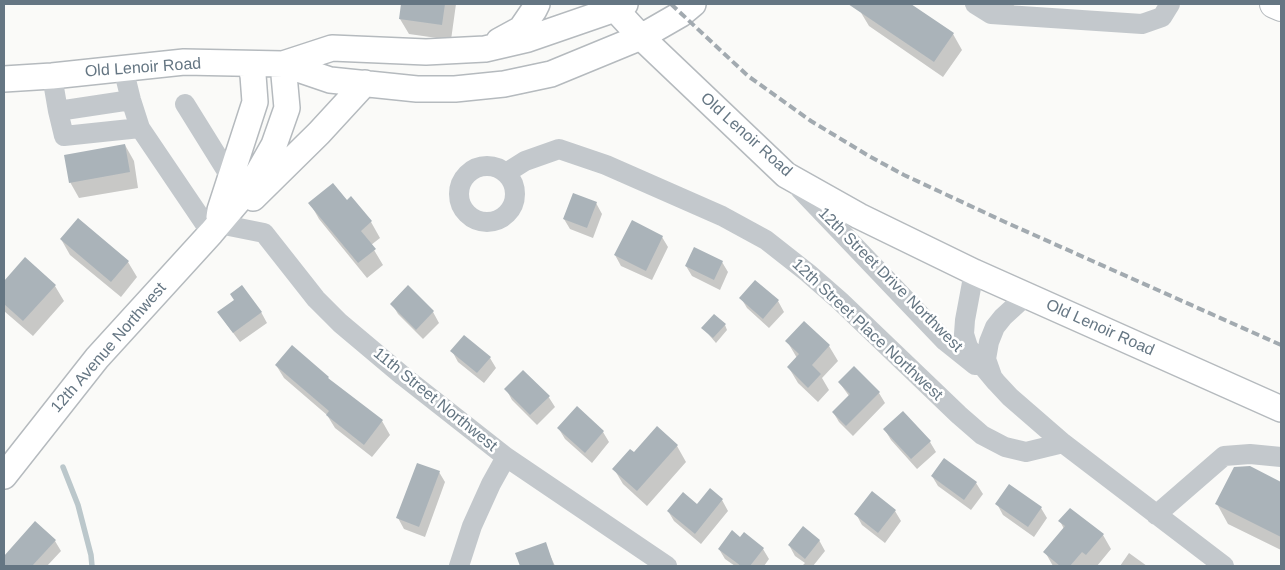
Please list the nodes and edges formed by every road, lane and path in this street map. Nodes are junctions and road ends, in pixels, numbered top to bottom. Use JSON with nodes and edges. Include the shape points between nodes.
{"nodes":[{"id":1,"x":536,"y":4,"type":"edge"},
{"id":2,"x":693,"y":4,"type":"edge"},
{"id":3,"x":975,"y":4,"type":"edge"},
{"id":4,"x":1170,"y":4,"type":"edge"},
{"id":5,"x":1274,"y":4,"type":"edge"},
{"id":6,"x":617,"y":5,"type":"edge"},
{"id":7,"x":1281,"y":7,"type":"edge"},
{"id":8,"x":641,"y":38,"type":"junction"},
{"id":9,"x":485,"y":49,"type":"junction"},
{"id":10,"x":249,"y":64,"type":"junction"},
{"id":11,"x":282,"y":64,"type":"junction"},
{"id":12,"x":123,"y":68,"type":"junction"},
{"id":13,"x":52,"y":76,"type":"junction"},
{"id":14,"x":4,"y":79,"type":"edge"},
{"id":15,"x":365,"y":84,"type":"junction"},
{"id":16,"x":131,"y":100,"type":"junction"},
{"id":17,"x":185,"y":104,"type":"dead end"},
{"id":18,"x":58,"y":111,"type":"junction"},
{"id":19,"x":140,"y":128,"type":"junction"},
{"id":20,"x":506,"y":172,"type":"dead end"},
{"id":21,"x":786,"y":175,"type":"junction"},
{"id":22,"x":231,"y":178,"type":"junction"},
{"id":23,"x":215,"y":228,"type":"junction"},
{"id":24,"x":974,"y":272,"type":"junction"},
{"id":25,"x":1027,"y":295,"type":"junction"},
{"id":26,"x":996,"y":382,"type":"junction"},
{"id":27,"x":1281,"y":409,"type":"edge"},
{"id":28,"x":1063,"y":443,"type":"junction"},
{"id":29,"x":1281,"y":456,"type":"edge"},
{"id":30,"x":506,"y":457,"type":"junction"},
{"id":31,"x":4,"y":476,"type":"edge"},
{"id":32,"x":1156,"y":515,"type":"junction"},
{"id":33,"x":459,"y":566,"type":"edge"},
{"id":34,"x":667,"y":566,"type":"edge"},
{"id":35,"x":1224,"y":566,"type":"edge"}],
"edges":[{"from":1,"to":9,"type":"main road","via":[[522,29]]},
{"from":2,"to":8,"type":"main road"},
{"from":3,"to":4,"type":"street","via":[[990,14],[1142,24],[1162,17]]},
{"from":5,"to":7,"type":"highway"},
{"from":6,"to":8,"type":"main road"},
{"from":6,"to":9,"type":"main road","name":"Old Lenoir Road","via":[[528,39]]},
{"from":8,"to":15,"type":"main road","name":"Old Lenoir Road","via":[[551,74],[504,84],[417,89]]},
{"from":8,"to":21,"type":"main road","name":"Old Lenoir Road"},
{"from":9,"to":11,"type":"main road","name":"Old Lenoir Road","via":[[426,52],[332,48]]},
{"from":10,"to":11,"type":"main road","name":"Old Lenoir Road"},
{"from":10,"to":12,"type":"main road","name":"Old Lenoir Road","via":[[184,62]]},
{"from":10,"to":22,"type":"main road","via":[[255,102]]},
{"from":11,"to":15,"type":"main road","name":"Old Lenoir Road","via":[[330,80]]},
{"from":11,"to":23,"type":"main road","name":"12th Avenue Northwest","via":[[287,108],[274,145],[250,187]]},
{"from":12,"to":13,"type":"main road","name":"Old Lenoir Road"},
{"from":12,"to":16,"type":"street"},
{"from":13,"to":14,"type":"main road","name":"Old Lenoir Road"},
{"from":13,"to":18,"type":"street"},
{"from":15,"to":23,"type":"main road","name":"12th Avenue Northwest","via":[[258,195]]},
{"from":16,"to":18,"type":"street"},
{"from":16,"to":19,"type":"street"},
{"from":17,"to":22,"type":"street"},
{"from":18,"to":19,"type":"street","via":[[64,136]]},
{"from":19,"to":23,"type":"street"},
{"from":20,"to":28,"type":"street","name":"12th Street Place Northwest","via":[[559,148],[722,216],[766,240],[808,273],[982,435],[1026,452]]},
{"from":21,"to":24,"type":"main road","name":"Old Lenoir Road","via":[[859,216]]},
{"from":21,"to":26,"type":"street","name":"12th Street Drive Northwest","via":[[946,341]]},
{"from":22,"to":23,"type":"main road"},
{"from":23,"to":30,"type":"street","name":"11th Street Northwest","via":[[264,233],[316,299],[340,323]]},
{"from":23,"to":31,"type":"main road","name":"12th Avenue Northwest","via":[[98,358]]},
{"from":24,"to":25,"type":"main road","name":"Old Lenoir Road"},
{"from":24,"to":26,"type":"street","via":[[964,334],[968,347]]},
{"from":25,"to":26,"type":"street","via":[[1003,316],[989,342],[986,359]]},
{"from":25,"to":27,"type":"main road","name":"Old Lenoir Road"},
{"from":26,"to":28,"type":"street"},
{"from":28,"to":32,"type":"street"},
{"from":29,"to":32,"type":"street","via":[[1224,456]]},
{"from":30,"to":33,"type":"street","via":[[472,526]]},
{"from":30,"to":34,"type":"street","name":"11th Street Northwest"},
{"from":32,"to":35,"type":"street"}]}
